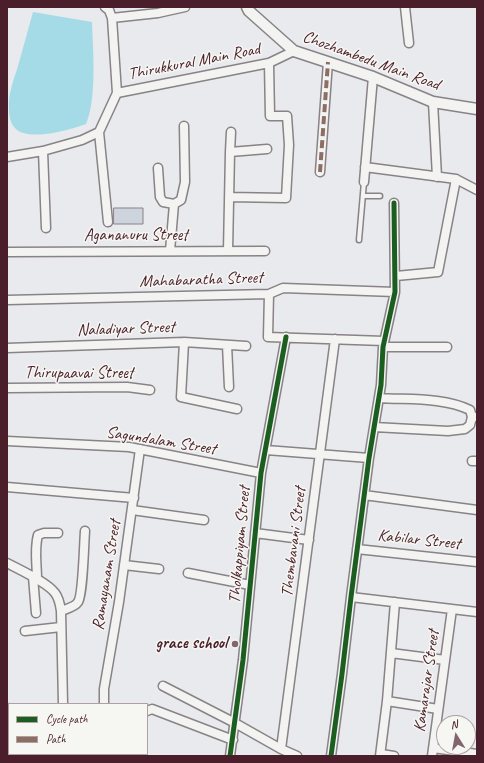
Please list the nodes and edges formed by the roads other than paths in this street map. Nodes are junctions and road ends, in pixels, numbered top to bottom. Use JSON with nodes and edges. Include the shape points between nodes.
{"nodes":[{"id":1,"x":105,"y":7,"type":"edge"},
{"id":2,"x":185,"y":7,"type":"edge"},
{"id":3,"x":248,"y":7,"type":"edge"},
{"id":4,"x":405,"y":7,"type":"edge"},
{"id":5,"x":112,"y":18,"type":"junction"},
{"id":6,"x":409,"y":43,"type":"dead end"},
{"id":7,"x":294,"y":51,"type":"junction"},
{"id":8,"x":328,"y":62,"type":"junction"},
{"id":9,"x":269,"y":63,"type":"junction"},
{"id":10,"x":373,"y":77,"type":"junction"},
{"id":11,"x":117,"y":93,"type":"junction"},
{"id":12,"x":433,"y":102,"type":"junction"},
{"id":13,"x":477,"y":109,"type":"edge"},
{"id":14,"x":184,"y":126,"type":"dead end"},
{"id":15,"x":99,"y":132,"type":"junction"},
{"id":16,"x":231,"y":132,"type":"dead end"},
{"id":17,"x":267,"y":149,"type":"dead end"},
{"id":18,"x":43,"y":151,"type":"junction"},
{"id":19,"x":230,"y":152,"type":"junction"},
{"id":20,"x":7,"y":157,"type":"edge"},
{"id":21,"x":365,"y":167,"type":"junction"},
{"id":22,"x":158,"y":168,"type":"dead end"},
{"id":23,"x":320,"y":172,"type":"dead end"},
{"id":24,"x":437,"y":177,"type":"junction"},
{"id":25,"x":456,"y":179,"type":"junction"},
{"id":26,"x":364,"y":182,"type":"joint"},
{"id":27,"x":477,"y":190,"type":"edge"},
{"id":28,"x":363,"y":196,"type":"junction"},
{"id":29,"x":380,"y":196,"type":"dead end"},
{"id":30,"x":229,"y":197,"type":"junction"},
{"id":31,"x":394,"y":203,"type":"dead end"},
{"id":32,"x":174,"y":204,"type":"junction"},
{"id":33,"x":108,"y":222,"type":"dead end"},
{"id":34,"x":46,"y":228,"type":"dead end"},
{"id":35,"x":359,"y":240,"type":"dead end"},
{"id":36,"x":170,"y":251,"type":"junction"},
{"id":37,"x":228,"y":251,"type":"junction"},
{"id":38,"x":265,"y":251,"type":"dead end"},
{"id":39,"x":7,"y":252,"type":"edge"},
{"id":40,"x":396,"y":276,"type":"junction"},
{"id":41,"x":395,"y":292,"type":"junction"},
{"id":42,"x":269,"y":294,"type":"junction"},
{"id":43,"x":7,"y":300,"type":"edge"},
{"id":44,"x":286,"y":337,"type":"junction"},
{"id":45,"x":335,"y":339,"type":"junction"},
{"id":46,"x":184,"y":342,"type":"junction"},
{"id":47,"x":384,"y":344,"type":"junction"},
{"id":48,"x":227,"y":345,"type":"junction"},
{"id":49,"x":246,"y":346,"type":"dead end"},
{"id":50,"x":447,"y":347,"type":"dead end"},
{"id":51,"x":7,"y":348,"type":"edge"},
{"id":52,"x":229,"y":387,"type":"dead end"},
{"id":53,"x":7,"y":388,"type":"edge"},
{"id":54,"x":150,"y":390,"type":"dead end"},
{"id":55,"x":379,"y":398,"type":"junction"},
{"id":56,"x":237,"y":409,"type":"dead end"},
{"id":57,"x":475,"y":417,"type":"edge"},
{"id":58,"x":374,"y":427,"type":"junction"},
{"id":59,"x":7,"y":441,"type":"edge"},
{"id":60,"x":140,"y":449,"type":"junction"},
{"id":61,"x":266,"y":450,"type":"junction"},
{"id":62,"x":320,"y":454,"type":"junction"},
{"id":63,"x":369,"y":458,"type":"junction"},
{"id":64,"x":261,"y":473,"type":"junction"},
{"id":65,"x":7,"y":487,"type":"edge"},
{"id":66,"x":364,"y":496,"type":"junction"},
{"id":67,"x":134,"y":498,"type":"junction"},
{"id":68,"x":132,"y":510,"type":"junction"},
{"id":69,"x":477,"y":510,"type":"edge"},
{"id":70,"x":204,"y":520,"type":"dead end"},
{"id":71,"x":85,"y":531,"type":"dead end"},
{"id":72,"x":58,"y":533,"type":"dead end"},
{"id":73,"x":255,"y":533,"type":"junction"},
{"id":74,"x":309,"y":540,"type":"junction"},
{"id":75,"x":357,"y":549,"type":"junction"},
{"id":76,"x":477,"y":562,"type":"edge"},
{"id":77,"x":7,"y":563,"type":"edge"},
{"id":78,"x":124,"y":565,"type":"junction"},
{"id":79,"x":159,"y":569,"type":"dead end"},
{"id":80,"x":188,"y":573,"type":"dead end"},
{"id":81,"x":35,"y":578,"type":"junction"},
{"id":82,"x":250,"y":585,"type":"junction"},
{"id":83,"x":351,"y":597,"type":"junction"},
{"id":84,"x":396,"y":602,"type":"junction"},
{"id":85,"x":452,"y":609,"type":"junction"},
{"id":86,"x":61,"y":610,"type":"junction"},
{"id":87,"x":477,"y":612,"type":"edge"},
{"id":88,"x":36,"y":613,"type":"dead end"},
{"id":89,"x":61,"y":627,"type":"junction"},
{"id":90,"x":25,"y":631,"type":"dead end"},
{"id":91,"x":391,"y":652,"type":"junction"},
{"id":92,"x":445,"y":660,"type":"junction"},
{"id":93,"x":163,"y":686,"type":"dead end"},
{"id":94,"x":387,"y":701,"type":"junction"},
{"id":95,"x":63,"y":703,"type":"edge"},
{"id":96,"x":104,"y":703,"type":"edge"},
{"id":97,"x":438,"y":709,"type":"junction"},
{"id":98,"x":148,"y":711,"type":"edge"},
{"id":99,"x":236,"y":722,"type":"junction"},
{"id":100,"x":233,"y":740,"type":"junction"},
{"id":101,"x":281,"y":749,"type":"junction"},
{"id":102,"x":432,"y":752,"type":"edge"},
{"id":103,"x":477,"y":754,"type":"edge"},
{"id":104,"x":380,"y":755,"type":"edge"},
{"id":105,"x":230,"y":756,"type":"edge"},
{"id":106,"x":297,"y":756,"type":"edge"},
{"id":107,"x":331,"y":756,"type":"edge"},
{"id":108,"x":394,"y":756,"type":"edge"}],
"edges":[{"from":1,"to":5,"type":"street","via":[[110,10]]},
{"from":2,"to":5,"type":"street"},
{"from":3,"to":7,"type":"street","name":"Chozhambedu Main Road","via":[[249,11]]},
{"from":4,"to":6,"type":"street"},
{"from":5,"to":11,"type":"street"},
{"from":7,"to":8,"type":"street","name":"Chozhambedu Main Road"},
{"from":7,"to":9,"type":"street","name":"Thirukkural Main Road"},
{"from":8,"to":10,"type":"street","name":"Chozhambedu Main Road"},
{"from":8,"to":23,"type":"street"},
{"from":9,"to":11,"type":"street","name":"Thirukkural Main Road"},
{"from":9,"to":30,"type":"street","via":[[270,116],[288,116],[286,198]]},
{"from":10,"to":12,"type":"street","name":"Chozhambedu Main Road"},
{"from":10,"to":21,"type":"street"},
{"from":11,"to":15,"type":"street","name":"Thirukkural Main Road"},
{"from":12,"to":13,"type":"street","name":"Chozhambedu Main Road"},
{"from":12,"to":24,"type":"street"},
{"from":14,"to":32,"type":"street","via":[[185,182],[181,200]]},
{"from":15,"to":18,"type":"street","via":[[82,140]]},
{"from":15,"to":33,"type":"street"},
{"from":16,"to":19,"type":"street"},
{"from":17,"to":19,"type":"street"},
{"from":18,"to":20,"type":"street"},
{"from":18,"to":34,"type":"street"},
{"from":19,"to":30,"type":"street"},
{"from":21,"to":24,"type":"street"},
{"from":21,"to":26,"type":"street"},
{"from":22,"to":32,"type":"street","via":[[160,197],[163,202]]},
{"from":24,"to":25,"type":"street"},
{"from":25,"to":27,"type":"street"},
{"from":25,"to":40,"type":"street","via":[[438,272]]},
{"from":26,"to":28,"type":"lane"},
{"from":28,"to":29,"type":"lane"},
{"from":28,"to":35,"type":"lane"},
{"from":30,"to":37,"type":"street"},
{"from":31,"to":40,"type":"street"},
{"from":32,"to":36,"type":"street"},
{"from":36,"to":37,"type":"street","name":"Agananuru Street"},
{"from":36,"to":39,"type":"street","name":"Agananuru Street"},
{"from":37,"to":38,"type":"street","name":"Agananuru Street"},
{"from":40,"to":41,"type":"street"},
{"from":41,"to":42,"type":"street","name":"Mahabaratha Street","via":[[283,288]]},
{"from":41,"to":47,"type":"street"},
{"from":42,"to":43,"type":"street","name":"Mahabaratha Street"},
{"from":42,"to":44,"type":"street","via":[[268,337]]},
{"from":44,"to":45,"type":"street"},
{"from":44,"to":61,"type":"street","name":"Tholkappiyam Street"},
{"from":45,"to":47,"type":"street"},
{"from":45,"to":62,"type":"street","name":"Thembavani Street"},
{"from":46,"to":48,"type":"street","name":"Naladiyar Street"},
{"from":46,"to":51,"type":"street","name":"Naladiyar Street"},
{"from":46,"to":56,"type":"street","via":[[181,397]]},
{"from":47,"to":50,"type":"street"},
{"from":47,"to":55,"type":"street"},
{"from":48,"to":49,"type":"street","name":"Naladiyar Street"},
{"from":48,"to":52,"type":"street"},
{"from":53,"to":54,"type":"street","name":"Thirupaavai Street","via":[[127,387]]},
{"from":55,"to":57,"type":"street","via":[[444,401],[461,405],[470,410]]},
{"from":55,"to":58,"type":"street"},
{"from":57,"to":58,"type":"street","via":[[465,429],[448,431]]},
{"from":58,"to":63,"type":"street"},
{"from":59,"to":60,"type":"street","name":"Sagundalam Street"},
{"from":60,"to":64,"type":"street","name":"Sagundalam Street"},
{"from":60,"to":67,"type":"street","name":"Ramayanam Street"},
{"from":61,"to":62,"type":"street"},
{"from":61,"to":64,"type":"street","name":"Tholkappiyam Street"},
{"from":62,"to":63,"type":"street"},
{"from":62,"to":74,"type":"street","name":"Thembavani Street"},
{"from":63,"to":66,"type":"street"},
{"from":64,"to":73,"type":"street","name":"Tholkappiyam Street"},
{"from":65,"to":67,"type":"street"},
{"from":66,"to":69,"type":"street"},
{"from":66,"to":75,"type":"street"},
{"from":67,"to":68,"type":"street","name":"Ramayanam Street"},
{"from":68,"to":70,"type":"street"},
{"from":68,"to":78,"type":"street","name":"Ramayanam Street"},
{"from":71,"to":86,"type":"street","via":[[81,592],[78,602]]},
{"from":72,"to":81,"type":"street","via":[[38,535]]},
{"from":73,"to":74,"type":"street"},
{"from":73,"to":82,"type":"street","name":"Tholkappiyam Street"},
{"from":74,"to":101,"type":"street","name":"Thembavani Street"},
{"from":75,"to":76,"type":"street","name":"Kabilar Street"},
{"from":75,"to":83,"type":"street"},
{"from":77,"to":81,"type":"street"},
{"from":78,"to":79,"type":"street"},
{"from":78,"to":96,"type":"street","name":"Ramayanam Street","via":[[104,689]]},
{"from":80,"to":82,"type":"street"},
{"from":81,"to":86,"type":"street","via":[[54,592]]},
{"from":81,"to":88,"type":"street"},
{"from":82,"to":99,"type":"street","name":"Tholkappiyam Street"},
{"from":83,"to":84,"type":"street"},
{"from":83,"to":107,"type":"street"},
{"from":84,"to":85,"type":"street"},
{"from":84,"to":91,"type":"street"},
{"from":85,"to":87,"type":"street"},
{"from":85,"to":92,"type":"street","name":"Kamarajar Street"},
{"from":86,"to":89,"type":"street"},
{"from":89,"to":90,"type":"street"},
{"from":89,"to":95,"type":"street"},
{"from":91,"to":92,"type":"street"},
{"from":91,"to":94,"type":"street"},
{"from":92,"to":97,"type":"street","name":"Kamarajar Street"},
{"from":93,"to":99,"type":"street"},
{"from":94,"to":97,"type":"street"},
{"from":94,"to":104,"type":"street"},
{"from":97,"to":102,"type":"street","name":"Kamarajar Street"},
{"from":98,"to":100,"type":"street","via":[[152,709]]},
{"from":99,"to":100,"type":"street","name":"Tholkappiyam Street"},
{"from":99,"to":101,"type":"street"},
{"from":100,"to":105,"type":"street","name":"Tholkappiyam Street"},
{"from":101,"to":106,"type":"street"},
{"from":102,"to":103,"type":"street"},
{"from":104,"to":108,"type":"street"}]}
